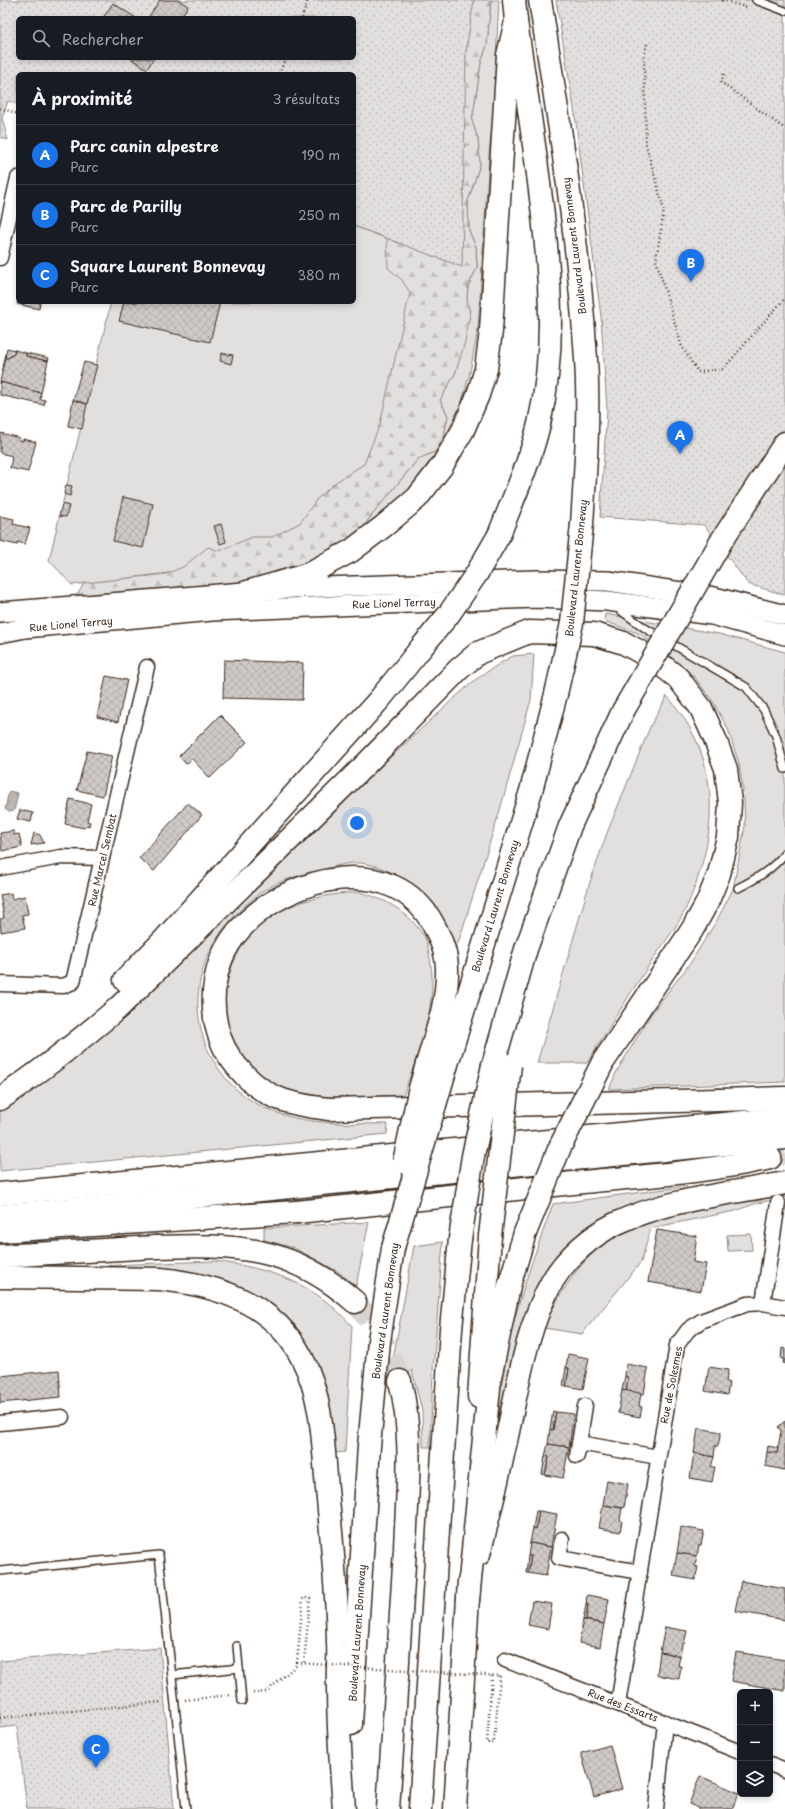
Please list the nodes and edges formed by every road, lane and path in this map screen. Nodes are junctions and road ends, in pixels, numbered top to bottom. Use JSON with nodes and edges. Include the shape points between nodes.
{"nodes":[{"id":1,"x":308,"y":0,"type":"edge"},
{"id":2,"x":540,"y":0,"type":"edge"},
{"id":3,"x":756,"y":0,"type":"edge"},
{"id":4,"x":515,"y":10,"type":"edge"},
{"id":5,"x":785,"y":11,"type":"edge"},
{"id":6,"x":303,"y":16,"type":"edge"},
{"id":7,"x":647,"y":44,"type":"dead end"},
{"id":8,"x":285,"y":60,"type":"edge"},
{"id":9,"x":280,"y":72,"type":"edge"},
{"id":10,"x":724,"y":74,"type":"dead end"},
{"id":11,"x":0,"y":108,"type":"edge"},
{"id":12,"x":16,"y":113,"type":"edge"},
{"id":13,"x":785,"y":129,"type":"edge"},
{"id":14,"x":16,"y":187,"type":"edge"},
{"id":15,"x":0,"y":258,"type":"edge"},
{"id":16,"x":785,"y":298,"type":"edge"},
{"id":17,"x":785,"y":443,"type":"edge"},
{"id":18,"x":247,"y":592,"type":"junction"},
{"id":19,"x":607,"y":601,"type":"junction"},
{"id":20,"x":0,"y":612,"type":"edge"},
{"id":21,"x":785,"y":615,"type":"edge"},
{"id":22,"x":0,"y":633,"type":"edge"},
{"id":23,"x":785,"y":635,"type":"edge"},
{"id":24,"x":147,"y":667,"type":"dead end"},
{"id":25,"x":785,"y":769,"type":"edge"},
{"id":26,"x":785,"y":853,"type":"edge"},
{"id":27,"x":102,"y":858,"type":"junction"},
{"id":28,"x":0,"y":868,"type":"edge"},
{"id":29,"x":738,"y":888,"type":"dead end"},
{"id":30,"x":0,"y":984,"type":"edge"},
{"id":31,"x":437,"y":1064,"type":"junction"},
{"id":32,"x":501,"y":1065,"type":"junction"},
{"id":33,"x":0,"y":1085,"type":"edge"},
{"id":34,"x":785,"y":1098,"type":"edge"},
{"id":35,"x":0,"y":1099,"type":"edge"},
{"id":36,"x":785,"y":1118,"type":"edge"},
{"id":37,"x":785,"y":1138,"type":"tunnel mouth"},
{"id":38,"x":770,"y":1158,"type":"tunnel mouth"},
{"id":39,"x":782,"y":1193,"type":"edge"},
{"id":40,"x":0,"y":1194,"type":"edge"},
{"id":41,"x":0,"y":1216,"type":"edge"},
{"id":42,"x":0,"y":1230,"type":"edge"},
{"id":43,"x":0,"y":1256,"type":"edge"},
{"id":44,"x":0,"y":1277,"type":"edge"},
{"id":45,"x":355,"y":1302,"type":"tunnel mouth"},
{"id":46,"x":763,"y":1303,"type":"junction"},
{"id":47,"x":785,"y":1307,"type":"edge"},
{"id":48,"x":400,"y":1381,"type":"tunnel mouth"},
{"id":49,"x":585,"y":1406,"type":"dead end"},
{"id":50,"x":62,"y":1417,"type":"dead end"},
{"id":51,"x":0,"y":1424,"type":"edge"},
{"id":52,"x":658,"y":1457,"type":"junction"},
{"id":53,"x":562,"y":1539,"type":"dead end"},
{"id":54,"x":0,"y":1571,"type":"edge"},
{"id":55,"x":640,"y":1572,"type":"junction"},
{"id":56,"x":468,"y":1600,"type":"junction"},
{"id":57,"x":237,"y":1646,"type":"dead end"},
{"id":58,"x":505,"y":1660,"type":"dead end"},
{"id":59,"x":298,"y":1664,"type":"junction"},
{"id":60,"x":304,"y":1664,"type":"junction"},
{"id":61,"x":239,"y":1668,"type":"junction"},
{"id":62,"x":172,"y":1675,"type":"junction"},
{"id":63,"x":492,"y":1676,"type":"junction"},
{"id":64,"x":251,"y":1693,"type":"dead end"},
{"id":65,"x":236,"y":1695,"type":"dead end"},
{"id":66,"x":175,"y":1701,"type":"junction"},
{"id":67,"x":242,"y":1701,"type":"dead end"},
{"id":68,"x":618,"y":1704,"type":"junction"},
{"id":69,"x":0,"y":1718,"type":"edge"},
{"id":70,"x":665,"y":1722,"type":"junction"},
{"id":71,"x":737,"y":1751,"type":"edge"},
{"id":72,"x":773,"y":1765,"type":"edge"},
{"id":73,"x":785,"y":1770,"type":"edge"},
{"id":74,"x":186,"y":1809,"type":"edge"},
{"id":75,"x":345,"y":1809,"type":"edge"},
{"id":76,"x":388,"y":1809,"type":"edge"},
{"id":77,"x":420,"y":1809,"type":"edge"},
{"id":78,"x":455,"y":1809,"type":"edge"},
{"id":79,"x":656,"y":1809,"type":"edge"}],
"edges":[{"from":1,"to":6,"type":"path"},
{"from":2,"to":31,"type":"highway","name":"Boulevard Laurent Bonnevay","bridge":true,"via":[[564,154],[586,346],[587,444],[582,524],[572,623],[531,791]]},
{"from":3,"to":5,"type":"lane"},
{"from":4,"to":18,"type":"highway","via":[[508,55],[491,331],[486,370],[463,430],[442,466],[417,498],[384,526],[350,551],[306,575]]},
{"from":4,"to":33,"type":"highway","bridge":true,"via":[[537,161],[547,250],[551,321],[548,371],[539,424],[499,535],[453,609],[421,648],[368,712],[163,941],[110,996],[68,1034]]},
{"from":7,"to":16,"type":"path","via":[[644,56],[646,145],[664,210],[656,260],[682,347],[698,372],[723,369]]},
{"from":8,"to":9,"type":"path"},
{"from":10,"to":13,"type":"path","via":[[721,82]]},
{"from":11,"to":12,"type":"path"},
{"from":14,"to":15,"type":"street"},
{"from":17,"to":32,"type":"highway","bridge":true,"via":[[722,540],[623,711],[570,826],[526,949]]},
{"from":18,"to":20,"type":"main road","name":"Rue Lionel Terray"},
{"from":18,"to":21,"type":"main road","name":"Rue Lionel Terray","via":[[293,588],[528,580],[608,581],[714,597]]},
{"from":19,"to":22,"type":"main road","name":"Rue Lionel Terray","via":[[536,598],[212,611],[24,628]]},
{"from":19,"to":23,"type":"main road","name":"Rue Lionel Terray","via":[[712,615]]},
{"from":19,"to":25,"type":"lane","via":[[645,628],[746,687],[764,710],[776,736]]},
{"from":24,"to":27,"type":"street","name":"Rue Marcel Sembat"},
{"from":26,"to":29,"type":"lane","via":[[757,879]]},
{"from":27,"to":28,"type":"street","via":[[61,857]]},
{"from":27,"to":30,"type":"street","name":"Rue Marcel Sembat","via":[[73,982],[63,986]]},
{"from":31,"to":34,"type":"highway","via":[[446,995],[445,956],[429,917],[418,903],[395,887],[355,877],[322,881],[300,888],[254,915],[228,945],[215,978],[213,1010],[217,1029],[230,1058],[246,1077],[278,1098],[299,1105],[329,1109]]},
{"from":31,"to":75,"type":"highway","name":"Boulevard Laurent Bonnevay","bridge":true,"via":[[390,1247],[369,1446]]},
{"from":32,"to":56,"type":"highway","bridge":true,"via":[[474,1467]]},
{"from":32,"to":77,"type":"highway","bridge":true,"via":[[473,1156],[460,1239],[451,1329]]},
{"from":35,"to":56,"type":"highway","bridge":true,"via":[[76,1044],[118,1008],[478,653],[529,632],[594,634],[624,643],[655,660],[678,678],[701,708],[726,769],[730,803],[728,837],[719,874],[707,903],[692,930],[603,1062],[560,1147],[525,1234],[509,1286],[490,1378]]},
{"from":36,"to":40,"type":"highway"},
{"from":37,"to":41,"type":"highway"},
{"from":38,"to":42,"type":"highway","via":[[733,1167],[688,1173],[297,1212]]},
{"from":39,"to":46,"type":"street"},
{"from":39,"to":56,"type":"highway","via":[[662,1207],[627,1219],[600,1232],[582,1246],[553,1280],[540,1308],[528,1345],[496,1490]]},
{"from":43,"to":45,"type":"highway","via":[[205,1245],[237,1247],[290,1260],[314,1271]]},
{"from":44,"to":75,"type":"highway","via":[[180,1281],[229,1294],[254,1305],[272,1319],[302,1357],[318,1405],[323,1442],[338,1643],[339,1743]]},
{"from":46,"to":47,"type":"street","name":"Rue de Solesmes"},
{"from":46,"to":52,"type":"street","name":"Rue de Solesmes","via":[[747,1304],[701,1322],[682,1337],[677,1345]]},
{"from":48,"to":76,"type":"highway","via":[[409,1437],[408,1481]]},
{"from":49,"to":52,"type":"street","via":[[578,1450]]},
{"from":50,"to":51,"type":"street"},
{"from":52,"to":55,"type":"street","name":"Rue de Solesmes"},
{"from":53,"to":55,"type":"street","via":[[560,1558]]},
{"from":54,"to":62,"type":"lane","via":[[160,1555]]},
{"from":55,"to":68,"type":"street","name":"Rue de Solesmes"},
{"from":56,"to":78,"type":"highway"},
{"from":57,"to":61,"type":"lane"},
{"from":58,"to":68,"type":"street","name":"Rue des Essarts"},
{"from":59,"to":60,"type":"path","bridge":true},
{"from":59,"to":60,"type":"path","via":[[303,1598],[310,1598]]},
{"from":59,"to":64,"type":"path","via":[[266,1692]]},
{"from":60,"to":63,"type":"path","bridge":true},
{"from":61,"to":62,"type":"lane"},
{"from":61,"to":67,"type":"lane"},
{"from":62,"to":66,"type":"lane"},
{"from":63,"to":63,"type":"path","bridge":true,"via":[[500,1676],[494,1743],[488,1743]]},
{"from":65,"to":66,"type":"path"},
{"from":66,"to":69,"type":"path"},
{"from":66,"to":74,"type":"lane"},
{"from":68,"to":70,"type":"street","name":"Rue des Essarts"},
{"from":70,"to":71,"type":"street","name":"Rue des Essarts"},
{"from":70,"to":79,"type":"street"},
{"from":72,"to":73,"type":"street"}]}
